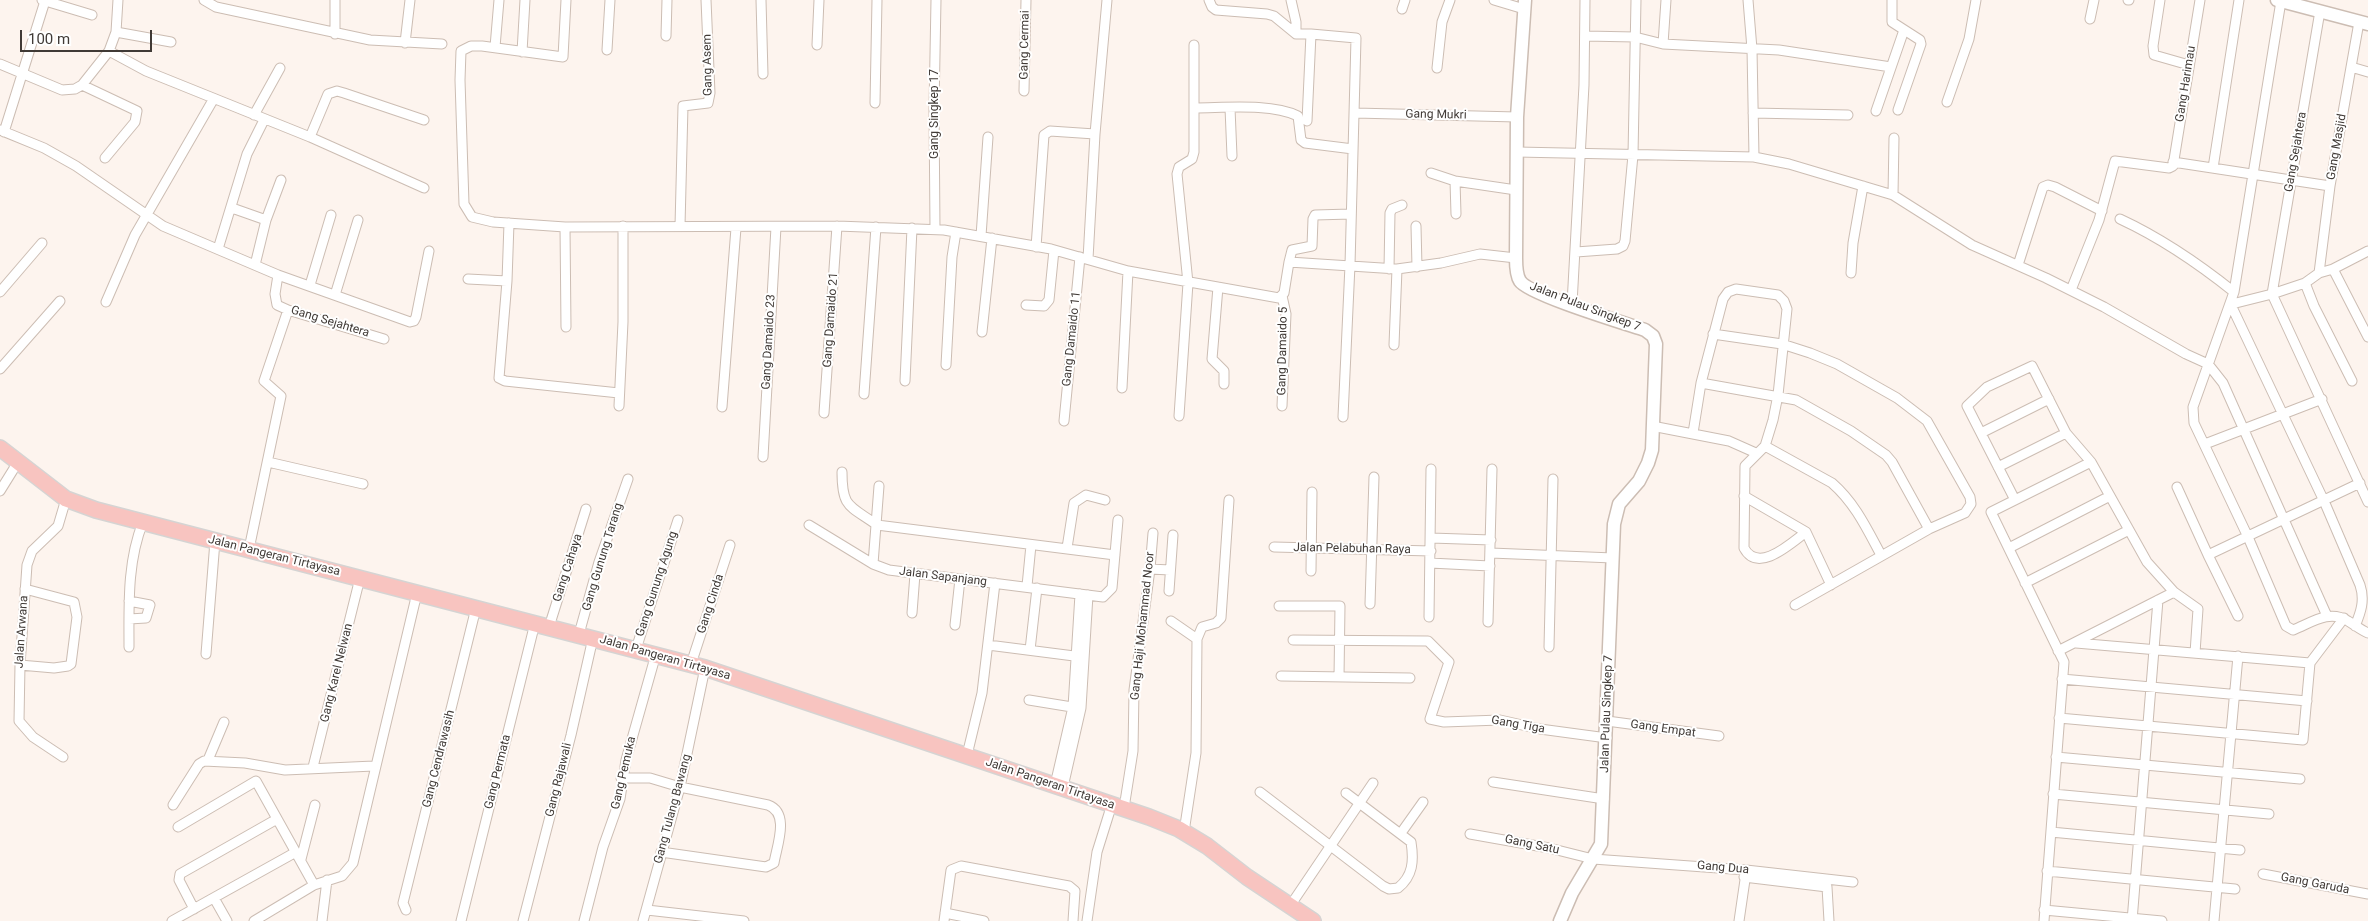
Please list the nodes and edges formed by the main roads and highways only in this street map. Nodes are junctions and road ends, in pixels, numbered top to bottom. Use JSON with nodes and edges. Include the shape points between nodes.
{"nodes":[{"id":1,"x":0,"y":448,"type":"edge"},
{"id":2,"x":1313,"y":921,"type":"edge"}],
"edges":[{"from":1,"to":2,"type":"main road","name":"Jalan Pangeran Tirtayasa","via":[[66,499],[96,510],[698,666],[1118,806],[1184,832]]}]}
